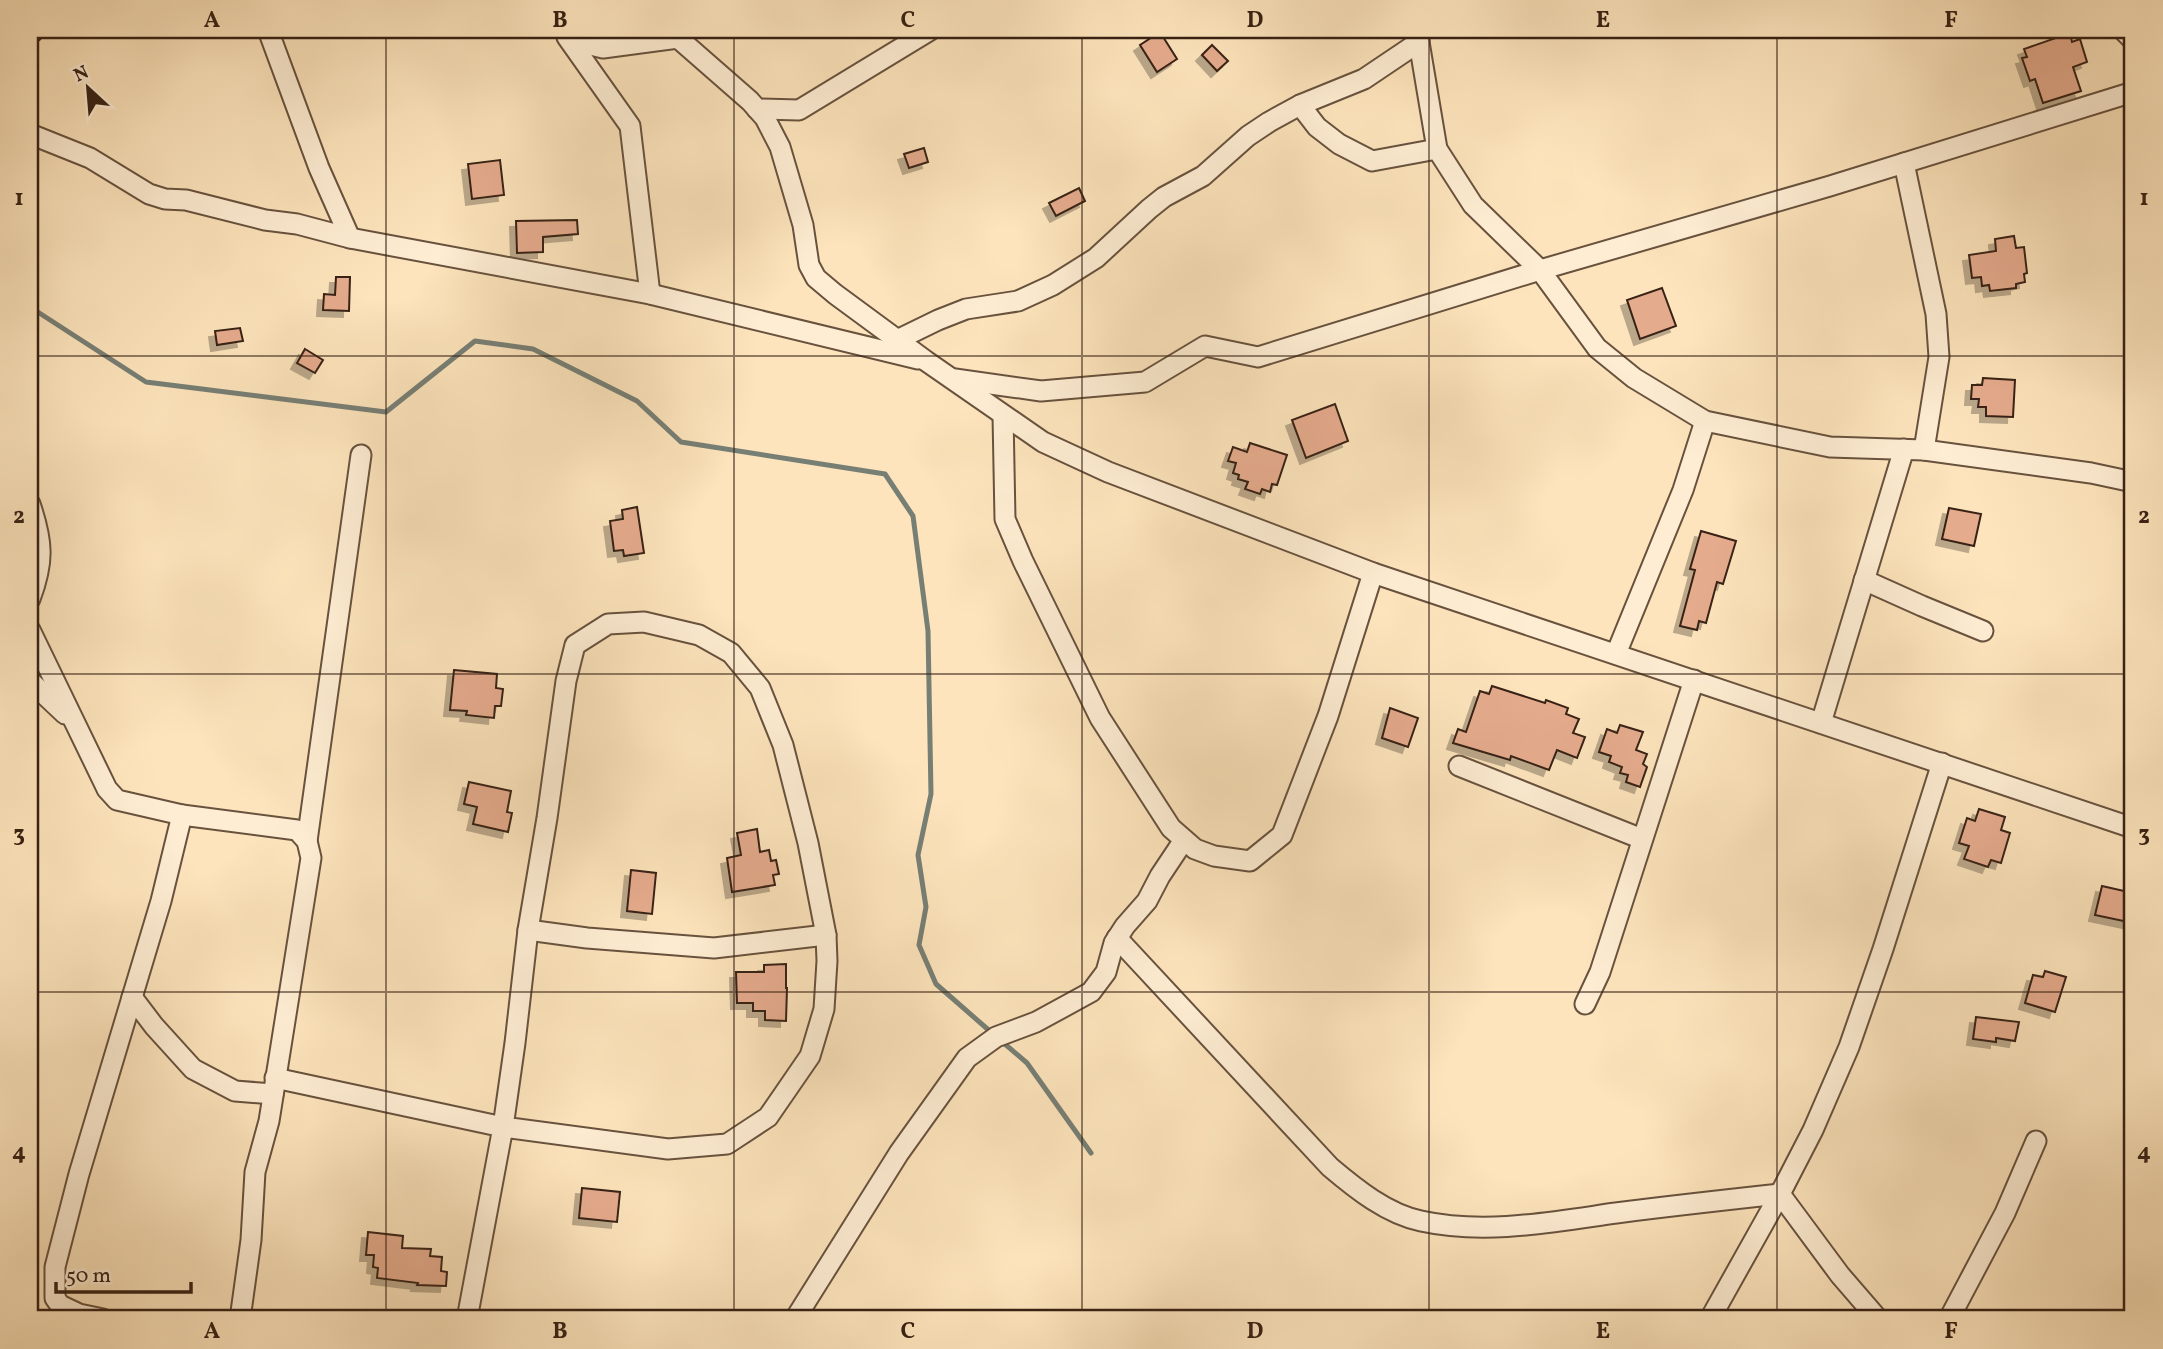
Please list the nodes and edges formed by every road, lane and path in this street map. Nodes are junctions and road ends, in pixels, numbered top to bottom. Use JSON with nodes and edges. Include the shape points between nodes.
{"nodes":[{"id":1,"x":50,"y":30,"type":"edge"},
{"id":2,"x":268,"y":30,"type":"edge"},
{"id":3,"x":2123,"y":30,"type":"edge"},
{"id":4,"x":929,"y":31,"type":"edge"},
{"id":5,"x":566,"y":35,"type":"edge"},
{"id":6,"x":1419,"y":36,"type":"edge"},
{"id":7,"x":2133,"y":40,"type":"edge"},
{"id":8,"x":30,"y":47,"type":"edge"},
{"id":9,"x":2133,"y":92,"type":"edge"},
{"id":10,"x":1300,"y":105,"type":"junction"},
{"id":11,"x":757,"y":109,"type":"junction"},
{"id":12,"x":30,"y":134,"type":"edge"},
{"id":13,"x":1437,"y":149,"type":"junction"},
{"id":14,"x":1904,"y":163,"type":"junction"},
{"id":15,"x":350,"y":238,"type":"junction"},
{"id":16,"x":1540,"y":270,"type":"junction"},
{"id":17,"x":650,"y":294,"type":"junction"},
{"id":18,"x":897,"y":340,"type":"junction"},
{"id":19,"x":926,"y":361,"type":"junction"},
{"id":20,"x":951,"y":379,"type":"junction"},
{"id":21,"x":1003,"y":415,"type":"junction"},
{"id":22,"x":1705,"y":421,"type":"junction"},
{"id":23,"x":1914,"y":449,"type":"junction"},
{"id":24,"x":361,"y":455,"type":"dead end"},
{"id":25,"x":2133,"y":482,"type":"edge"},
{"id":26,"x":30,"y":504,"type":"edge"},
{"id":27,"x":1373,"y":573,"type":"junction"},
{"id":28,"x":1864,"y":580,"type":"junction"},
{"id":29,"x":30,"y":599,"type":"edge"},
{"id":30,"x":30,"y":630,"type":"edge"},
{"id":31,"x":1983,"y":631,"type":"dead end"},
{"id":32,"x":1616,"y":654,"type":"junction"},
{"id":33,"x":1694,"y":680,"type":"junction"},
{"id":34,"x":30,"y":681,"type":"edge"},
{"id":35,"x":73,"y":721,"type":"junction"},
{"id":36,"x":1821,"y":723,"type":"junction"},
{"id":37,"x":1942,"y":764,"type":"junction"},
{"id":38,"x":1459,"y":766,"type":"dead end"},
{"id":39,"x":182,"y":816,"type":"junction"},
{"id":40,"x":2133,"y":828,"type":"edge"},
{"id":41,"x":1642,"y":839,"type":"junction"},
{"id":42,"x":1184,"y":840,"type":"junction"},
{"id":43,"x":307,"y":841,"type":"junction"},
{"id":44,"x":528,"y":930,"type":"junction"},
{"id":45,"x":826,"y":935,"type":"junction"},
{"id":46,"x":1117,"y":938,"type":"junction"},
{"id":47,"x":132,"y":997,"type":"junction"},
{"id":48,"x":1585,"y":1004,"type":"dead end"},
{"id":49,"x":274,"y":1086,"type":"junction"},
{"id":50,"x":503,"y":1127,"type":"junction"},
{"id":51,"x":2036,"y":1141,"type":"dead end"},
{"id":52,"x":1780,"y":1194,"type":"junction"},
{"id":53,"x":103,"y":1319,"type":"edge"},
{"id":54,"x":240,"y":1319,"type":"edge"},
{"id":55,"x":467,"y":1319,"type":"edge"},
{"id":56,"x":795,"y":1319,"type":"edge"},
{"id":57,"x":1710,"y":1319,"type":"edge"},
{"id":58,"x":1878,"y":1319,"type":"edge"},
{"id":59,"x":1949,"y":1319,"type":"edge"}],
"edges":[{"from":1,"to":8,"type":"path"},
{"from":2,"to":15,"type":"street"},
{"from":3,"to":7,"type":"street"},
{"from":4,"to":11,"type":"street","via":[[799,110]]},
{"from":5,"to":11,"type":"street","via":[[603,48],[678,38]]},
{"from":5,"to":17,"type":"street","via":[[630,126]]},
{"from":6,"to":10,"type":"street","via":[[1364,79]]},
{"from":6,"to":13,"type":"street"},
{"from":9,"to":14,"type":"street"},
{"from":10,"to":13,"type":"street","via":[[1317,127],[1371,161]]},
{"from":10,"to":18,"type":"street","via":[[1248,136],[1203,176],[1156,203],[1096,258],[1053,285],[1018,302],[966,309]]},
{"from":11,"to":18,"type":"street","via":[[780,147],[816,278]]},
{"from":12,"to":15,"type":"street","via":[[90,158],[149,194]]},
{"from":13,"to":16,"type":"street","via":[[1473,205]]},
{"from":14,"to":16,"type":"street"},
{"from":14,"to":23,"type":"street","via":[[1931,284],[1939,357]]},
{"from":15,"to":17,"type":"street"},
{"from":16,"to":20,"type":"street","via":[[1258,357],[1205,346],[1144,383],[1041,391]]},
{"from":16,"to":22,"type":"street","via":[[1597,348],[1634,378]]},
{"from":17,"to":19,"type":"street"},
{"from":18,"to":19,"type":"street"},
{"from":19,"to":20,"type":"street"},
{"from":20,"to":21,"type":"street"},
{"from":21,"to":27,"type":"street","via":[[1043,442],[1108,472]]},
{"from":21,"to":42,"type":"street","via":[[1005,519],[1100,718],[1171,828]]},
{"from":22,"to":23,"type":"street","via":[[1830,447]]},
{"from":22,"to":32,"type":"street","via":[[1683,491]]},
{"from":23,"to":25,"type":"street"},
{"from":23,"to":28,"type":"street"},
{"from":24,"to":43,"type":"street"},
{"from":26,"to":29,"type":"street","via":[[41,557]]},
{"from":27,"to":32,"type":"street"},
{"from":27,"to":42,"type":"street","via":[[1328,716],[1282,835],[1250,861],[1214,856]]},
{"from":28,"to":31,"type":"street"},
{"from":28,"to":36,"type":"street"},
{"from":30,"to":35,"type":"street"},
{"from":32,"to":33,"type":"street"},
{"from":33,"to":36,"type":"street"},
{"from":33,"to":41,"type":"street"},
{"from":34,"to":35,"type":"street"},
{"from":35,"to":39,"type":"street","via":[[117,800]]},
{"from":36,"to":37,"type":"street"},
{"from":37,"to":40,"type":"street"},
{"from":37,"to":52,"type":"street","via":[[1849,1047]]},
{"from":38,"to":41,"type":"street"},
{"from":39,"to":43,"type":"street","via":[[297,830]]},
{"from":39,"to":47,"type":"street"},
{"from":41,"to":48,"type":"street","via":[[1600,972]]},
{"from":42,"to":46,"type":"street","via":[[1147,901]]},
{"from":43,"to":49,"type":"street","via":[[311,858]]},
{"from":44,"to":45,"type":"street","via":[[714,948]]},
{"from":44,"to":45,"type":"street","via":[[575,645],[608,625],[644,622],[699,635],[731,653],[760,688],[783,745]]},
{"from":44,"to":50,"type":"street"},
{"from":45,"to":50,"type":"street","via":[[824,1009],[810,1056],[768,1117],[727,1144],[668,1149]]},
{"from":46,"to":52,"type":"street","via":[[1330,1167],[1387,1207],[1419,1221],[1485,1229]]},
{"from":46,"to":56,"type":"street","via":[[1106,972],[1091,992],[1036,1022],[996,1037],[967,1058],[899,1153]]},
{"from":47,"to":49,"type":"street","via":[[193,1069],[234,1091]]},
{"from":47,"to":53,"type":"street","via":[[55,1267],[55,1297],[61,1306]]},
{"from":49,"to":50,"type":"street"},
{"from":49,"to":54,"type":"street","via":[[255,1172]]},
{"from":50,"to":55,"type":"street"},
{"from":51,"to":59,"type":"street","via":[[2005,1213]]},
{"from":52,"to":57,"type":"street"},
{"from":52,"to":58,"type":"street"}]}
